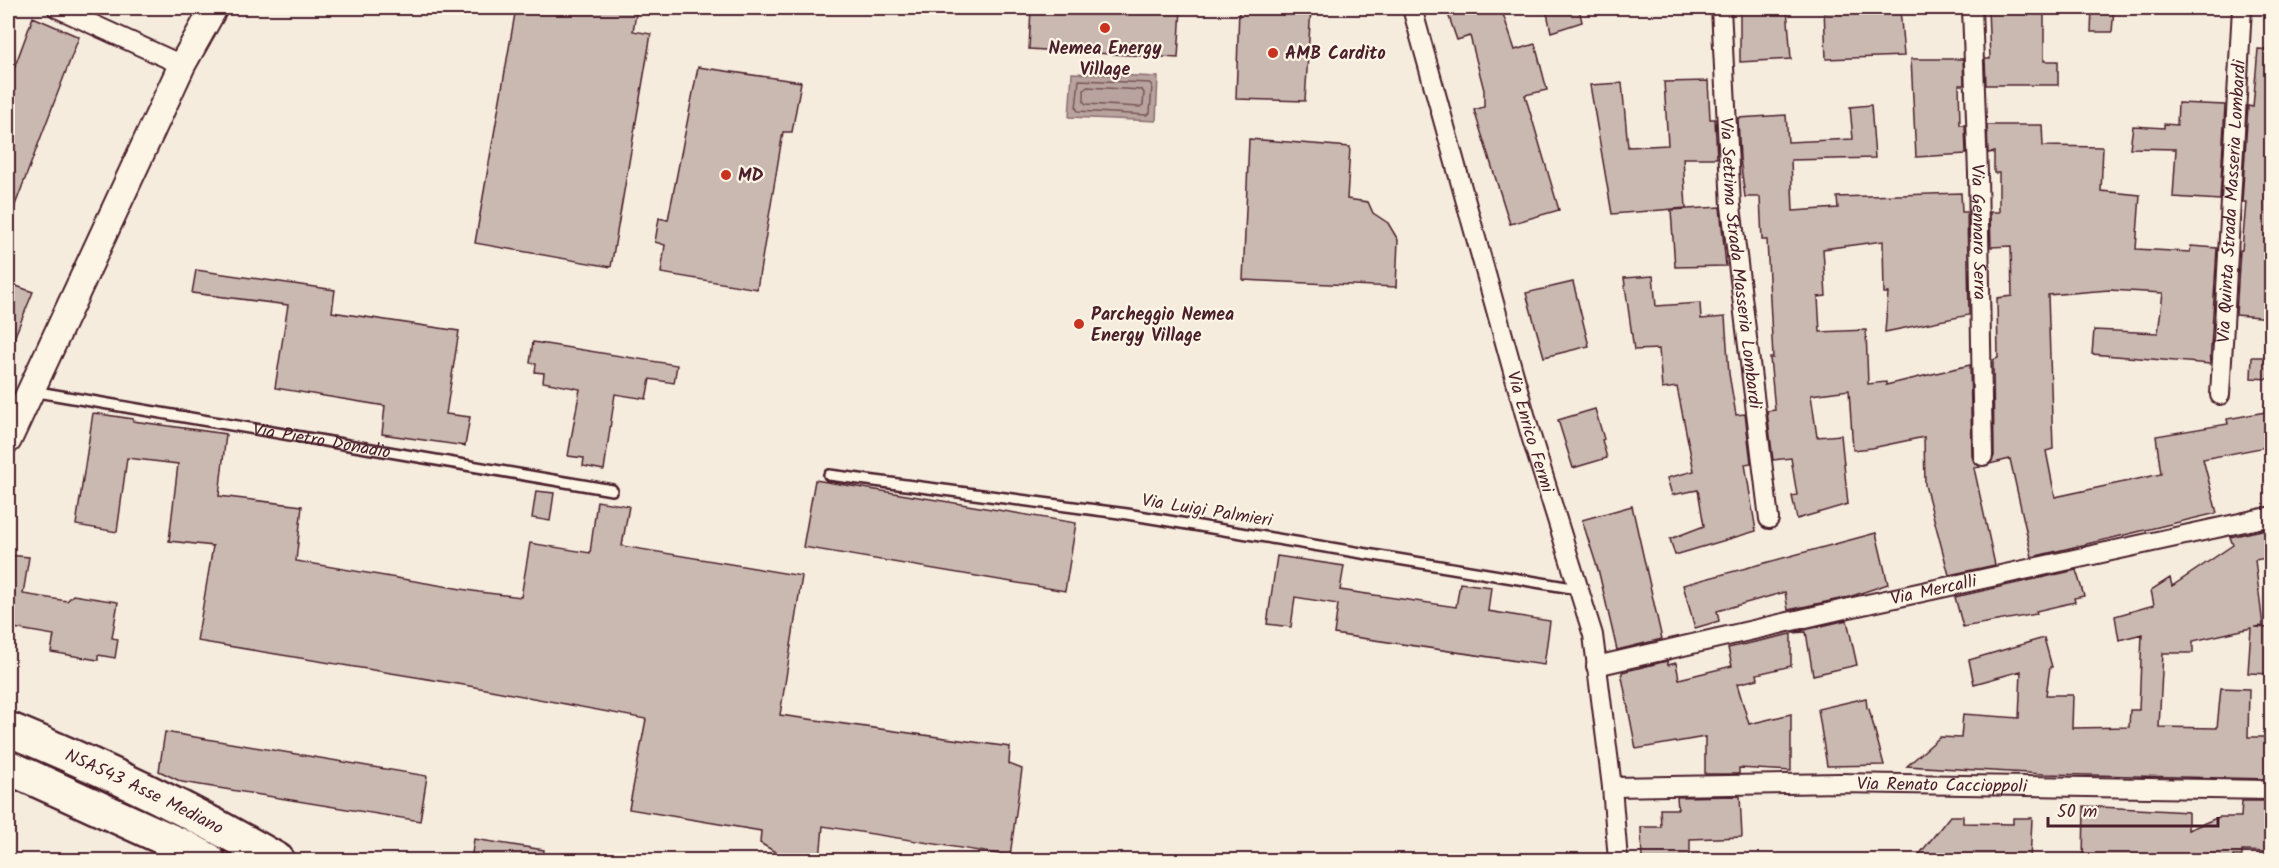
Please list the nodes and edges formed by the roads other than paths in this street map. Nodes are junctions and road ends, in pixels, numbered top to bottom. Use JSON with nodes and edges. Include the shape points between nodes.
{"nodes":[{"id":1,"x":57,"y":8,"type":"edge"},
{"id":2,"x":214,"y":8,"type":"edge"},
{"id":3,"x":1412,"y":8,"type":"edge"},
{"id":4,"x":1721,"y":8,"type":"edge"},
{"id":5,"x":1972,"y":8,"type":"edge"},
{"id":6,"x":2242,"y":8,"type":"edge"},
{"id":7,"x":182,"y":65,"type":"junction"},
{"id":8,"x":32,"y":391,"type":"junction"},
{"id":9,"x":2220,"y":395,"type":"dead end"},
{"id":10,"x":11,"y":426,"type":"edge"},
{"id":11,"x":1983,"y":456,"type":"dead end"},
{"id":12,"x":829,"y":475,"type":"dead end"},
{"id":13,"x":612,"y":490,"type":"dead end"},
{"id":14,"x":2271,"y":516,"type":"edge"},
{"id":15,"x":1769,"y":519,"type":"dead end"},
{"id":16,"x":1578,"y":588,"type":"junction"},
{"id":17,"x":1596,"y":666,"type":"junction"},
{"id":18,"x":8,"y":729,"type":"edge"},
{"id":19,"x":8,"y":767,"type":"edge"},
{"id":20,"x":1612,"y":787,"type":"junction"},
{"id":21,"x":2271,"y":790,"type":"edge"},
{"id":22,"x":208,"y":861,"type":"edge"},
{"id":23,"x":277,"y":861,"type":"edge"},
{"id":24,"x":1618,"y":861,"type":"edge"}],
"edges":[{"from":1,"to":7,"type":"street"},
{"from":2,"to":7,"type":"main road"},
{"from":3,"to":16,"type":"street","name":"Via Enrico Fermi","via":[[1531,436]]},
{"from":4,"to":15,"type":"street","name":"Via Settima Strada Masseria Lombardi","via":[[1731,206]]},
{"from":5,"to":11,"type":"street","name":"Via Gennaro Serra"},
{"from":6,"to":9,"type":"street","name":"Via Quinta Strada Masseria Lombardi"},
{"from":7,"to":8,"type":"main road"},
{"from":8,"to":10,"type":"main road"},
{"from":8,"to":13,"type":"lane","name":"Via Pietro Donadio"},
{"from":12,"to":16,"type":"lane","name":"Via Luigi Palmieri","via":[[1127,514]]},
{"from":14,"to":17,"type":"street","name":"Via Mercalli"},
{"from":16,"to":17,"type":"street","name":"Via Enrico Fermi","via":[[1593,635]]},
{"from":17,"to":20,"type":"street","name":"Via Enrico Fermi"},
{"from":18,"to":23,"type":"highway","name":"NSA543 Asse Mediano","via":[[214,824]]},
{"from":19,"to":22,"type":"highway","name":"NSA543 Asse Mediano"},
{"from":20,"to":21,"type":"street","name":"Via Renato Caccioppoli","via":[[1839,783]]},
{"from":20,"to":24,"type":"street","name":"Via Enrico Fermi"}]}
